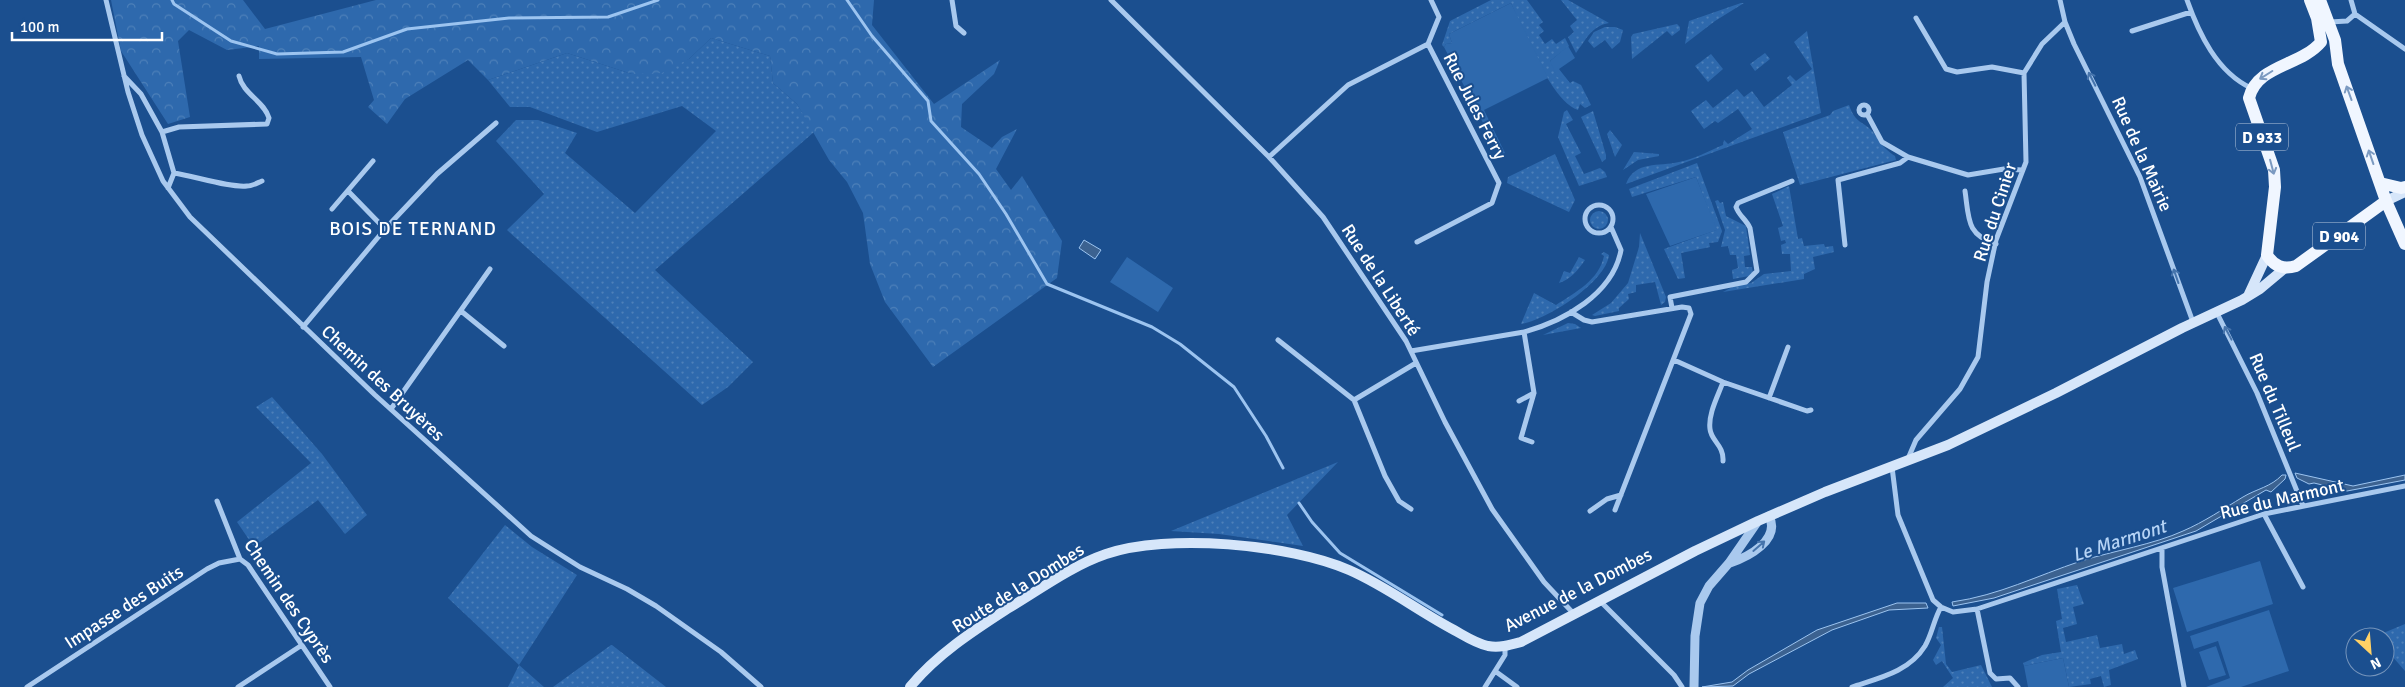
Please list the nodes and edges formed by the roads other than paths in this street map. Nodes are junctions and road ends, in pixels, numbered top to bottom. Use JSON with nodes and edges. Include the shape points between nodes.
{"nodes":[{"id":1,"x":106,"y":0,"type":"edge"},
{"id":2,"x":952,"y":0,"type":"edge"},
{"id":3,"x":1111,"y":0,"type":"edge"},
{"id":4,"x":1431,"y":0,"type":"edge"},
{"id":5,"x":2060,"y":0,"type":"edge"},
{"id":6,"x":2187,"y":0,"type":"edge"},
{"id":7,"x":2351,"y":0,"type":"edge"},
{"id":8,"x":2315,"y":3,"type":"edge"},
{"id":9,"x":2191,"y":12,"type":"junction"},
{"id":10,"x":2355,"y":14,"type":"junction"},
{"id":11,"x":1916,"y":18,"type":"dead end"},
{"id":12,"x":2065,"y":22,"type":"junction"},
{"id":13,"x":2328,"y":22,"type":"junction"},
{"id":14,"x":2132,"y":31,"type":"dead end"},
{"id":15,"x":964,"y":33,"type":"dead end"},
{"id":16,"x":1428,"y":44,"type":"junction"},
{"id":17,"x":2405,"y":49,"type":"edge"},
{"id":18,"x":2313,"y":51,"type":"junction"},
{"id":19,"x":2335,"y":55,"type":"junction"},
{"id":20,"x":2024,"y":73,"type":"junction"},
{"id":21,"x":124,"y":76,"type":"junction"},
{"id":22,"x":239,"y":76,"type":"dead end"},
{"id":23,"x":2251,"y":88,"type":"junction"},
{"id":24,"x":1867,"y":114,"type":"dead end"},
{"id":25,"x":496,"y":123,"type":"dead end"},
{"id":26,"x":162,"y":132,"type":"junction"},
{"id":27,"x":1908,"y":157,"type":"junction"},
{"id":28,"x":1268,"y":158,"type":"junction"},
{"id":29,"x":373,"y":161,"type":"dead end"},
{"id":30,"x":2022,"y":170,"type":"junction"},
{"id":31,"x":174,"y":173,"type":"junction"},
{"id":32,"x":262,"y":181,"type":"dead end"},
{"id":33,"x":1792,"y":181,"type":"dead end"},
{"id":34,"x":2380,"y":183,"type":"junction"},
{"id":35,"x":2405,"y":187,"type":"edge"},
{"id":36,"x":168,"y":188,"type":"junction"},
{"id":37,"x":348,"y":191,"type":"junction"},
{"id":38,"x":1965,"y":191,"type":"dead end"},
{"id":39,"x":2405,"y":192,"type":"edge"},
{"id":40,"x":2386,"y":201,"type":"junction"},
{"id":41,"x":332,"y":209,"type":"dead end"},
{"id":42,"x":2370,"y":213,"type":"junction"},
{"id":43,"x":2394,"y":221,"type":"junction"},
{"id":44,"x":1611,"y":227,"type":"junction"},
{"id":45,"x":385,"y":229,"type":"junction"},
{"id":46,"x":1417,"y":242,"type":"dead end"},
{"id":47,"x":1996,"y":244,"type":"junction"},
{"id":48,"x":2405,"y":244,"type":"edge"},
{"id":49,"x":1845,"y":245,"type":"dead end"},
{"id":50,"x":2267,"y":255,"type":"junction"},
{"id":51,"x":490,"y":268,"type":"dead end"},
{"id":52,"x":2285,"y":268,"type":"junction"},
{"id":53,"x":2248,"y":296,"type":"junction"},
{"id":54,"x":1672,"y":308,"type":"junction"},
{"id":55,"x":461,"y":311,"type":"junction"},
{"id":56,"x":2216,"y":311,"type":"junction"},
{"id":57,"x":1571,"y":312,"type":"junction"},
{"id":58,"x":2193,"y":322,"type":"junction"},
{"id":59,"x":303,"y":327,"type":"junction"},
{"id":60,"x":1524,"y":332,"type":"junction"},
{"id":61,"x":1278,"y":340,"type":"dead end"},
{"id":62,"x":504,"y":346,"type":"dead end"},
{"id":63,"x":1788,"y":347,"type":"dead end"},
{"id":64,"x":1411,"y":351,"type":"junction"},
{"id":65,"x":1674,"y":360,"type":"junction"},
{"id":66,"x":1416,"y":362,"type":"junction"},
{"id":67,"x":1723,"y":382,"type":"junction"},
{"id":68,"x":1534,"y":393,"type":"junction"},
{"id":69,"x":1769,"y":398,"type":"junction"},
{"id":70,"x":1354,"y":400,"type":"junction"},
{"id":71,"x":1519,"y":400,"type":"dead end"},
{"id":72,"x":391,"y":409,"type":"junction"},
{"id":73,"x":1812,"y":410,"type":"dead end"},
{"id":74,"x":1532,"y":442,"type":"dead end"},
{"id":75,"x":1723,"y":461,"type":"dead end"},
{"id":76,"x":1907,"y":461,"type":"junction"},
{"id":77,"x":1892,"y":466,"type":"junction"},
{"id":78,"x":2405,"y":486,"type":"edge"},
{"id":79,"x":1621,"y":494,"type":"junction"},
{"id":80,"x":217,"y":502,"type":"dead end"},
{"id":81,"x":2303,"y":506,"type":"junction"},
{"id":82,"x":1411,"y":509,"type":"dead end"},
{"id":83,"x":1615,"y":510,"type":"dead end"},
{"id":84,"x":1590,"y":511,"type":"dead end"},
{"id":85,"x":2264,"y":514,"type":"junction"},
{"id":86,"x":1769,"y":516,"type":"junction"},
{"id":87,"x":1758,"y":521,"type":"junction"},
{"id":88,"x":2162,"y":548,"type":"junction"},
{"id":89,"x":240,"y":559,"type":"junction"},
{"id":90,"x":1729,"y":563,"type":"junction"},
{"id":91,"x":1362,"y":577,"type":"joint"},
{"id":92,"x":2303,"y":587,"type":"dead end"},
{"id":93,"x":1599,"y":601,"type":"junction"},
{"id":94,"x":1941,"y":607,"type":"junction"},
{"id":95,"x":1977,"y":609,"type":"junction"},
{"id":96,"x":1574,"y":614,"type":"junction"},
{"id":97,"x":302,"y":646,"type":"junction"},
{"id":98,"x":1505,"y":646,"type":"junction"},
{"id":99,"x":1495,"y":671,"type":"junction"},
{"id":100,"x":27,"y":687,"type":"edge"},
{"id":101,"x":238,"y":687,"type":"edge"},
{"id":102,"x":330,"y":687,"type":"edge"},
{"id":103,"x":761,"y":687,"type":"edge"},
{"id":104,"x":910,"y":687,"type":"edge"},
{"id":105,"x":1485,"y":687,"type":"edge"},
{"id":106,"x":1516,"y":687,"type":"edge"},
{"id":107,"x":1682,"y":687,"type":"edge"},
{"id":108,"x":1694,"y":687,"type":"edge"},
{"id":109,"x":1852,"y":687,"type":"edge"},
{"id":110,"x":2018,"y":687,"type":"edge"},
{"id":111,"x":2184,"y":687,"type":"edge"}],
"edges":[{"from":1,"to":21,"type":"street","name":"Chemin des Bruyères"},
{"from":2,"to":15,"type":"street","via":[[956,26]]},
{"from":3,"to":28,"type":"street","name":"Rue de la Liberté"},
{"from":4,"to":16,"type":"street","via":[[1439,17]]},
{"from":5,"to":12,"type":"street","name":"Rue de la Mairie"},
{"from":6,"to":9,"type":"street"},
{"from":7,"to":10,"type":"street"},
{"from":8,"to":13,"type":"main road"},
{"from":8,"to":18,"type":"main road","via":[[2321,39]]},
{"from":9,"to":14,"type":"street"},
{"from":9,"to":23,"type":"street","via":[[2226,73]]},
{"from":10,"to":13,"type":"street","via":[[2347,21]]},
{"from":10,"to":17,"type":"street"},
{"from":11,"to":20,"type":"street","via":[[1946,69],[1957,72],[1992,67]]},
{"from":12,"to":20,"type":"street","via":[[2042,44]]},
{"from":58,"to":12,"type":"street","name":"Rue de la Mairie","one_way":true,"via":[[2140,178]]},
{"from":13,"to":19,"type":"main road","via":[[2335,40]]},
{"from":16,"to":28,"type":"street","name":"Rue Jules Ferry","via":[[1348,85]]},
{"from":16,"to":46,"type":"street","name":"Rue Jules Ferry","via":[[1499,183],[1492,203]]},
{"from":18,"to":19,"type":"main road"},
{"from":18,"to":23,"type":"main road","one_way":true,"via":[[2268,73]]},
{"from":34,"to":19,"type":"main road","one_way":true},
{"from":20,"to":30,"type":"street","name":"Rue du Cinier","via":[[2026,162]]},
{"from":21,"to":26,"type":"street","via":[[141,94]]},
{"from":21,"to":36,"type":"street","name":"Chemin des Bruyères","via":[[142,135]]},
{"from":22,"to":26,"type":"street","via":[[246,89],[266,110],[267,124],[179,127]]},
{"from":23,"to":50,"type":"main road","number":"D 933","one_way":true,"via":[[2251,108],[2274,170]]},
{"from":24,"to":27,"type":"street","via":[[1882,142]]},
{"from":25,"to":45,"type":"street","via":[[437,174]]},
{"from":26,"to":31,"type":"street"},
{"from":27,"to":30,"type":"street","via":[[1968,175],[2004,169]]},
{"from":27,"to":49,"type":"street","via":[[1900,163],[1838,180]]},
{"from":28,"to":64,"type":"street","name":"Rue de la Liberté","via":[[1323,217]]},
{"from":29,"to":37,"type":"street"},
{"from":30,"to":47,"type":"street","name":"Rue du Cinier"},
{"from":31,"to":32,"type":"street","via":[[237,186]]},
{"from":31,"to":36,"type":"street"},
{"from":33,"to":54,"type":"street","via":[[1738,202],[1736,206],[1750,228],[1757,271],[1752,278],[1746,282],[1670,297]]},
{"from":34,"to":35,"type":"main road"},
{"from":34,"to":40,"type":"main road"},
{"from":36,"to":59,"type":"street","name":"Chemin des Bruyères","via":[[190,217]]},
{"from":37,"to":41,"type":"street"},
{"from":37,"to":45,"type":"street"},
{"from":38,"to":47,"type":"street","via":[[1974,233]]},
{"from":39,"to":40,"type":"main road","number":"D 904"},
{"from":40,"to":42,"type":"main road","number":"D 904"},
{"from":40,"to":43,"type":"main road"},
{"from":42,"to":43,"type":"main road","via":[[2387,216]]},
{"from":42,"to":52,"type":"main road","number":"D 904","via":[[2296,266]]},
{"from":43,"to":48,"type":"main road"},
{"from":44,"to":44,"type":"street","via":[[1613,215],[1609,208],[1600,205],[1589,209],[1586,222],[1590,230],[1604,233]]},
{"from":44,"to":57,"type":"street","via":[[1621,250],[1616,268],[1594,295]]},
{"from":45,"to":59,"type":"street"},
{"from":47,"to":76,"type":"street","name":"Rue du Cinier","via":[[1987,282],[1978,357],[1960,389],[1916,440]]},
{"from":50,"to":52,"type":"main road","via":[[2276,266]]},
{"from":50,"to":53,"type":"main road"},
{"from":51,"to":55,"type":"street"},
{"from":52,"to":53,"type":"main road","number":"D 904"},
{"from":53,"to":56,"type":"main road","number":"D 904"},
{"from":54,"to":57,"type":"street","via":[[1592,322]]},
{"from":54,"to":65,"type":"street","via":[[1689,308],[1691,314]]},
{"from":55,"to":62,"type":"street"},
{"from":55,"to":72,"type":"street"},
{"from":56,"to":58,"type":"main road","number":"D 904"},
{"from":81,"to":56,"type":"street","name":"Rue du Tilleul","one_way":true,"via":[[2257,393]]},
{"from":57,"to":60,"type":"street"},
{"from":58,"to":76,"type":"main road","number":"D 904","via":[[2056,393]]},
{"from":59,"to":72,"type":"street","name":"Chemin des Bruyères"},
{"from":60,"to":64,"type":"street"},
{"from":60,"to":68,"type":"street"},
{"from":61,"to":70,"type":"street"},
{"from":63,"to":69,"type":"street"},
{"from":64,"to":66,"type":"street","name":"Rue de la Liberté"},
{"from":65,"to":67,"type":"street"},
{"from":65,"to":79,"type":"street"},
{"from":66,"to":70,"type":"street"},
{"from":66,"to":96,"type":"street","name":"Rue de la Liberté","via":[[1492,509],[1533,569]]},
{"from":67,"to":69,"type":"street"},
{"from":67,"to":75,"type":"street","via":[[1710,418],[1710,430],[1724,453]]},
{"from":68,"to":71,"type":"street"},
{"from":68,"to":74,"type":"street","via":[[1521,438]]},
{"from":69,"to":73,"type":"street"},
{"from":70,"to":82,"type":"street","via":[[1385,476],[1399,501]]},
{"from":72,"to":103,"type":"street","name":"Chemin des Bruyères","via":[[531,536],[580,567],[656,606],[721,652]]},
{"from":76,"to":77,"type":"main road","number":"D 904"},
{"from":77,"to":86,"type":"main road","number":"D 904"},
{"from":77,"to":94,"type":"street","via":[[1898,515],[1928,592]]},
{"from":78,"to":81,"type":"street","name":"Rue du Marmont"},
{"from":79,"to":83,"type":"street"},
{"from":79,"to":84,"type":"street","via":[[1607,498]]},
{"from":80,"to":89,"type":"street","name":"Chemin des Cyprès"},
{"from":81,"to":85,"type":"street","name":"Rue du Marmont"},
{"from":85,"to":88,"type":"street","name":"Rue du Marmont"},
{"from":85,"to":92,"type":"street"},
{"from":86,"to":87,"type":"main road","number":"D 904"},
{"from":90,"to":86,"type":"street","one_way":true,"via":[[1748,556],[1766,540],[1772,528]]},
{"from":87,"to":90,"type":"street"},
{"from":87,"to":93,"type":"main road","name":"Avenue de la Dombes","number":"D 904"},
{"from":88,"to":95,"type":"street","name":"Rue du Marmont"},
{"from":88,"to":111,"type":"street","via":[[2162,567]]},
{"from":89,"to":97,"type":"street","name":"Chemin des Cyprès","via":[[248,565]]},
{"from":89,"to":100,"type":"street","name":"Impasse des Buits","via":[[207,569]]},
{"from":90,"to":108,"type":"street","via":[[1709,586],[1698,611]]},
{"from":91,"to":98,"type":"main road","name":"Avenue de la Dombes","number":"D 904","via":[[1472,640],[1487,646]]},
{"from":91,"to":104,"type":"main road","name":"Route de la Dombes","number":"D 904","via":[[1328,563],[1246,547],[1160,543],[1127,548],[1075,568],[992,619],[943,655]]},
{"from":93,"to":96,"type":"main road","name":"Avenue de la Dombes","number":"D 904"},
{"from":93,"to":107,"type":"street","via":[[1674,675]]},
{"from":94,"to":95,"type":"street","name":"Rue du Marmont","via":[[1952,612]]},
{"from":94,"to":109,"type":"street","via":[[1925,646],[1911,662],[1892,674]]},
{"from":95,"to":110,"type":"street","via":[[1990,673],[1996,679],[2010,678]]},
{"from":96,"to":98,"type":"main road","name":"Avenue de la Dombes","number":"D 904","via":[[1522,642]]},
{"from":97,"to":101,"type":"street"},
{"from":97,"to":102,"type":"street","name":"Chemin des Cyprès"},
{"from":98,"to":99,"type":"street","via":[[1505,655]]},
{"from":99,"to":105,"type":"street"},
{"from":99,"to":106,"type":"street"}]}
